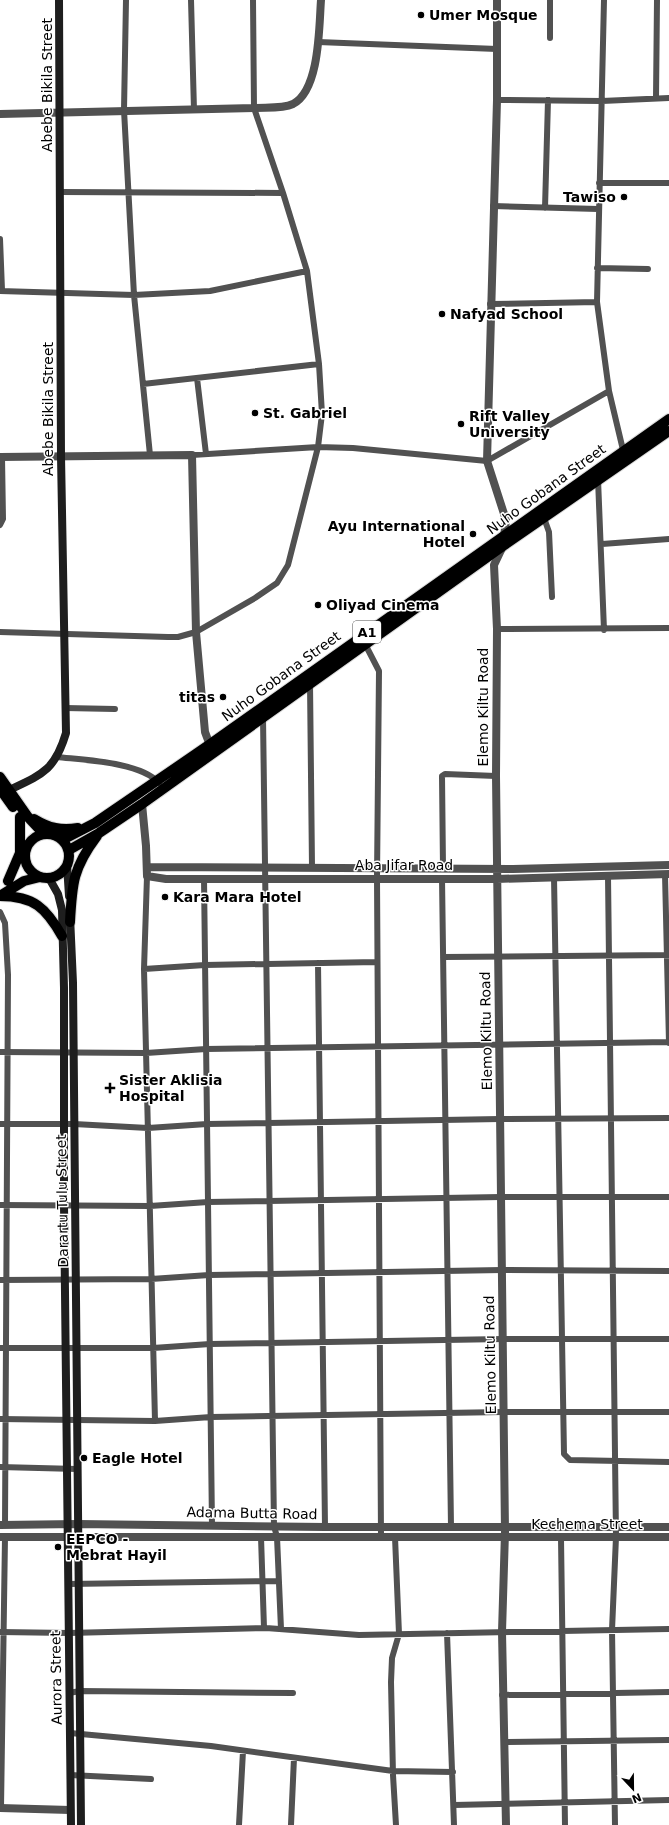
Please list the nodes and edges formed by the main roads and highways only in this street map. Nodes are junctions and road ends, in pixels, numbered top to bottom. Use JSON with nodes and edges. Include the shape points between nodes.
{"nodes":[{"id":1,"x":59,"y":0,"type":"edge"},
{"id":2,"x":669,"y":419,"type":"edge"},
{"id":3,"x":669,"y":431,"type":"edge"},
{"id":4,"x":598,"y":474,"type":"junction"},
{"id":5,"x":504,"y":541,"type":"junction"},
{"id":6,"x":363,"y":641,"type":"junction"},
{"id":7,"x":212,"y":749,"type":"junction"},
{"id":8,"x":2,"y":783,"type":"edge"},
{"id":9,"x":24,"y":816,"type":"junction"},
{"id":10,"x":88,"y":827,"type":"junction"},
{"id":11,"x":99,"y":833,"type":"junction"},
{"id":12,"x":44,"y":834,"type":"junction"},
{"id":13,"x":62,"y":840,"type":"junction"},
{"id":14,"x":29,"y":842,"type":"junction"},
{"id":15,"x":69,"y":850,"type":"junction"},
{"id":16,"x":25,"y":861,"type":"junction"},
{"id":17,"x":67,"y":865,"type":"junction"},
{"id":18,"x":45,"y":877,"type":"junction"},
{"id":19,"x":4,"y":884,"type":"edge"},
{"id":20,"x":0,"y":896,"type":"edge"},
{"id":21,"x":70,"y":922,"type":"junction"},
{"id":22,"x":62,"y":936,"type":"junction"},
{"id":23,"x":68,"y":1531,"type":"joint"},
{"id":24,"x":78,"y":1537,"type":"joint"},
{"id":25,"x":71,"y":1825,"type":"edge"},
{"id":26,"x":81,"y":1825,"type":"edge"}],
"edges":[{"from":1,"to":8,"type":"main road","name":"Abebe Bikila Street","via":[[61,456],[66,733],[60,752],[51,766],[33,779]]},
{"from":2,"to":4,"type":"main road","name":"Nuho Gobana Street","number":"A1","via":[[623,450]]},
{"from":3,"to":4,"type":"main road","name":"Nuho Gobana Street","number":"A1"},
{"from":4,"to":5,"type":"main road","name":"Nuho Gobana Street","number":"A1"},
{"from":4,"to":5,"type":"main road","name":"Nuho Gobana Street","number":"A1","via":[[544,518]]},
{"from":5,"to":6,"type":"main road","name":"Nuho Gobana Street","number":"A1"},
{"from":6,"to":7,"type":"main road","name":"Nuho Gobana Street","number":"A1"},
{"from":6,"to":7,"type":"main road","name":"Nuho Gobana Street","number":"A1","via":[[263,717]]},
{"from":7,"to":10,"type":"main road","name":"Nuho Gobana Street","number":"A1","via":[[156,780]]},
{"from":7,"to":11,"type":"main road","name":"Nuho Gobana Street","number":"A1","via":[[164,788]]},
{"from":8,"to":9,"type":"main road"},
{"from":9,"to":10,"type":"main road","via":[[60,830]]},
{"from":9,"to":12,"type":"main road"},
{"from":9,"to":14,"type":"main road"},
{"from":9,"to":19,"type":"main road","via":[[20,853]]},
{"from":10,"to":13,"type":"main road","name":"Nuho Gobana Street","number":"A1"},
{"from":11,"to":15,"type":"main road","name":"Nuho Gobana Street","number":"A1"},
{"from":11,"to":21,"type":"main road","via":[[74,875]]},
{"from":12,"to":13,"type":"main road","via":[[54,835]]},
{"from":12,"to":14,"type":"main road"},
{"from":13,"to":15,"type":"main road"},
{"from":14,"to":16,"type":"main road","via":[[25,851]]},
{"from":15,"to":17,"type":"main road"},
{"from":16,"to":18,"type":"main road","via":[[33,873]]},
{"from":16,"to":19,"type":"main road"},
{"from":17,"to":18,"type":"main road","via":[[60,874]]},
{"from":17,"to":21,"type":"main road","name":"Darartu Tulu Street"},
{"from":18,"to":20,"type":"main road","via":[[24,881]]},
{"from":18,"to":22,"type":"main road","name":"Darartu Tulu Street","via":[[58,894],[62,910]]},
{"from":20,"to":22,"type":"main road","via":[[15,896],[40,906],[52,918]]},
{"from":21,"to":24,"type":"main road","name":"Darartu Tulu Street","via":[[74,1052]]},
{"from":22,"to":23,"type":"main road","name":"Darartu Tulu Street"},
{"from":23,"to":25,"type":"main road","name":"Aurora Street"},
{"from":24,"to":26,"type":"main road","name":"Aurora Street"}]}
